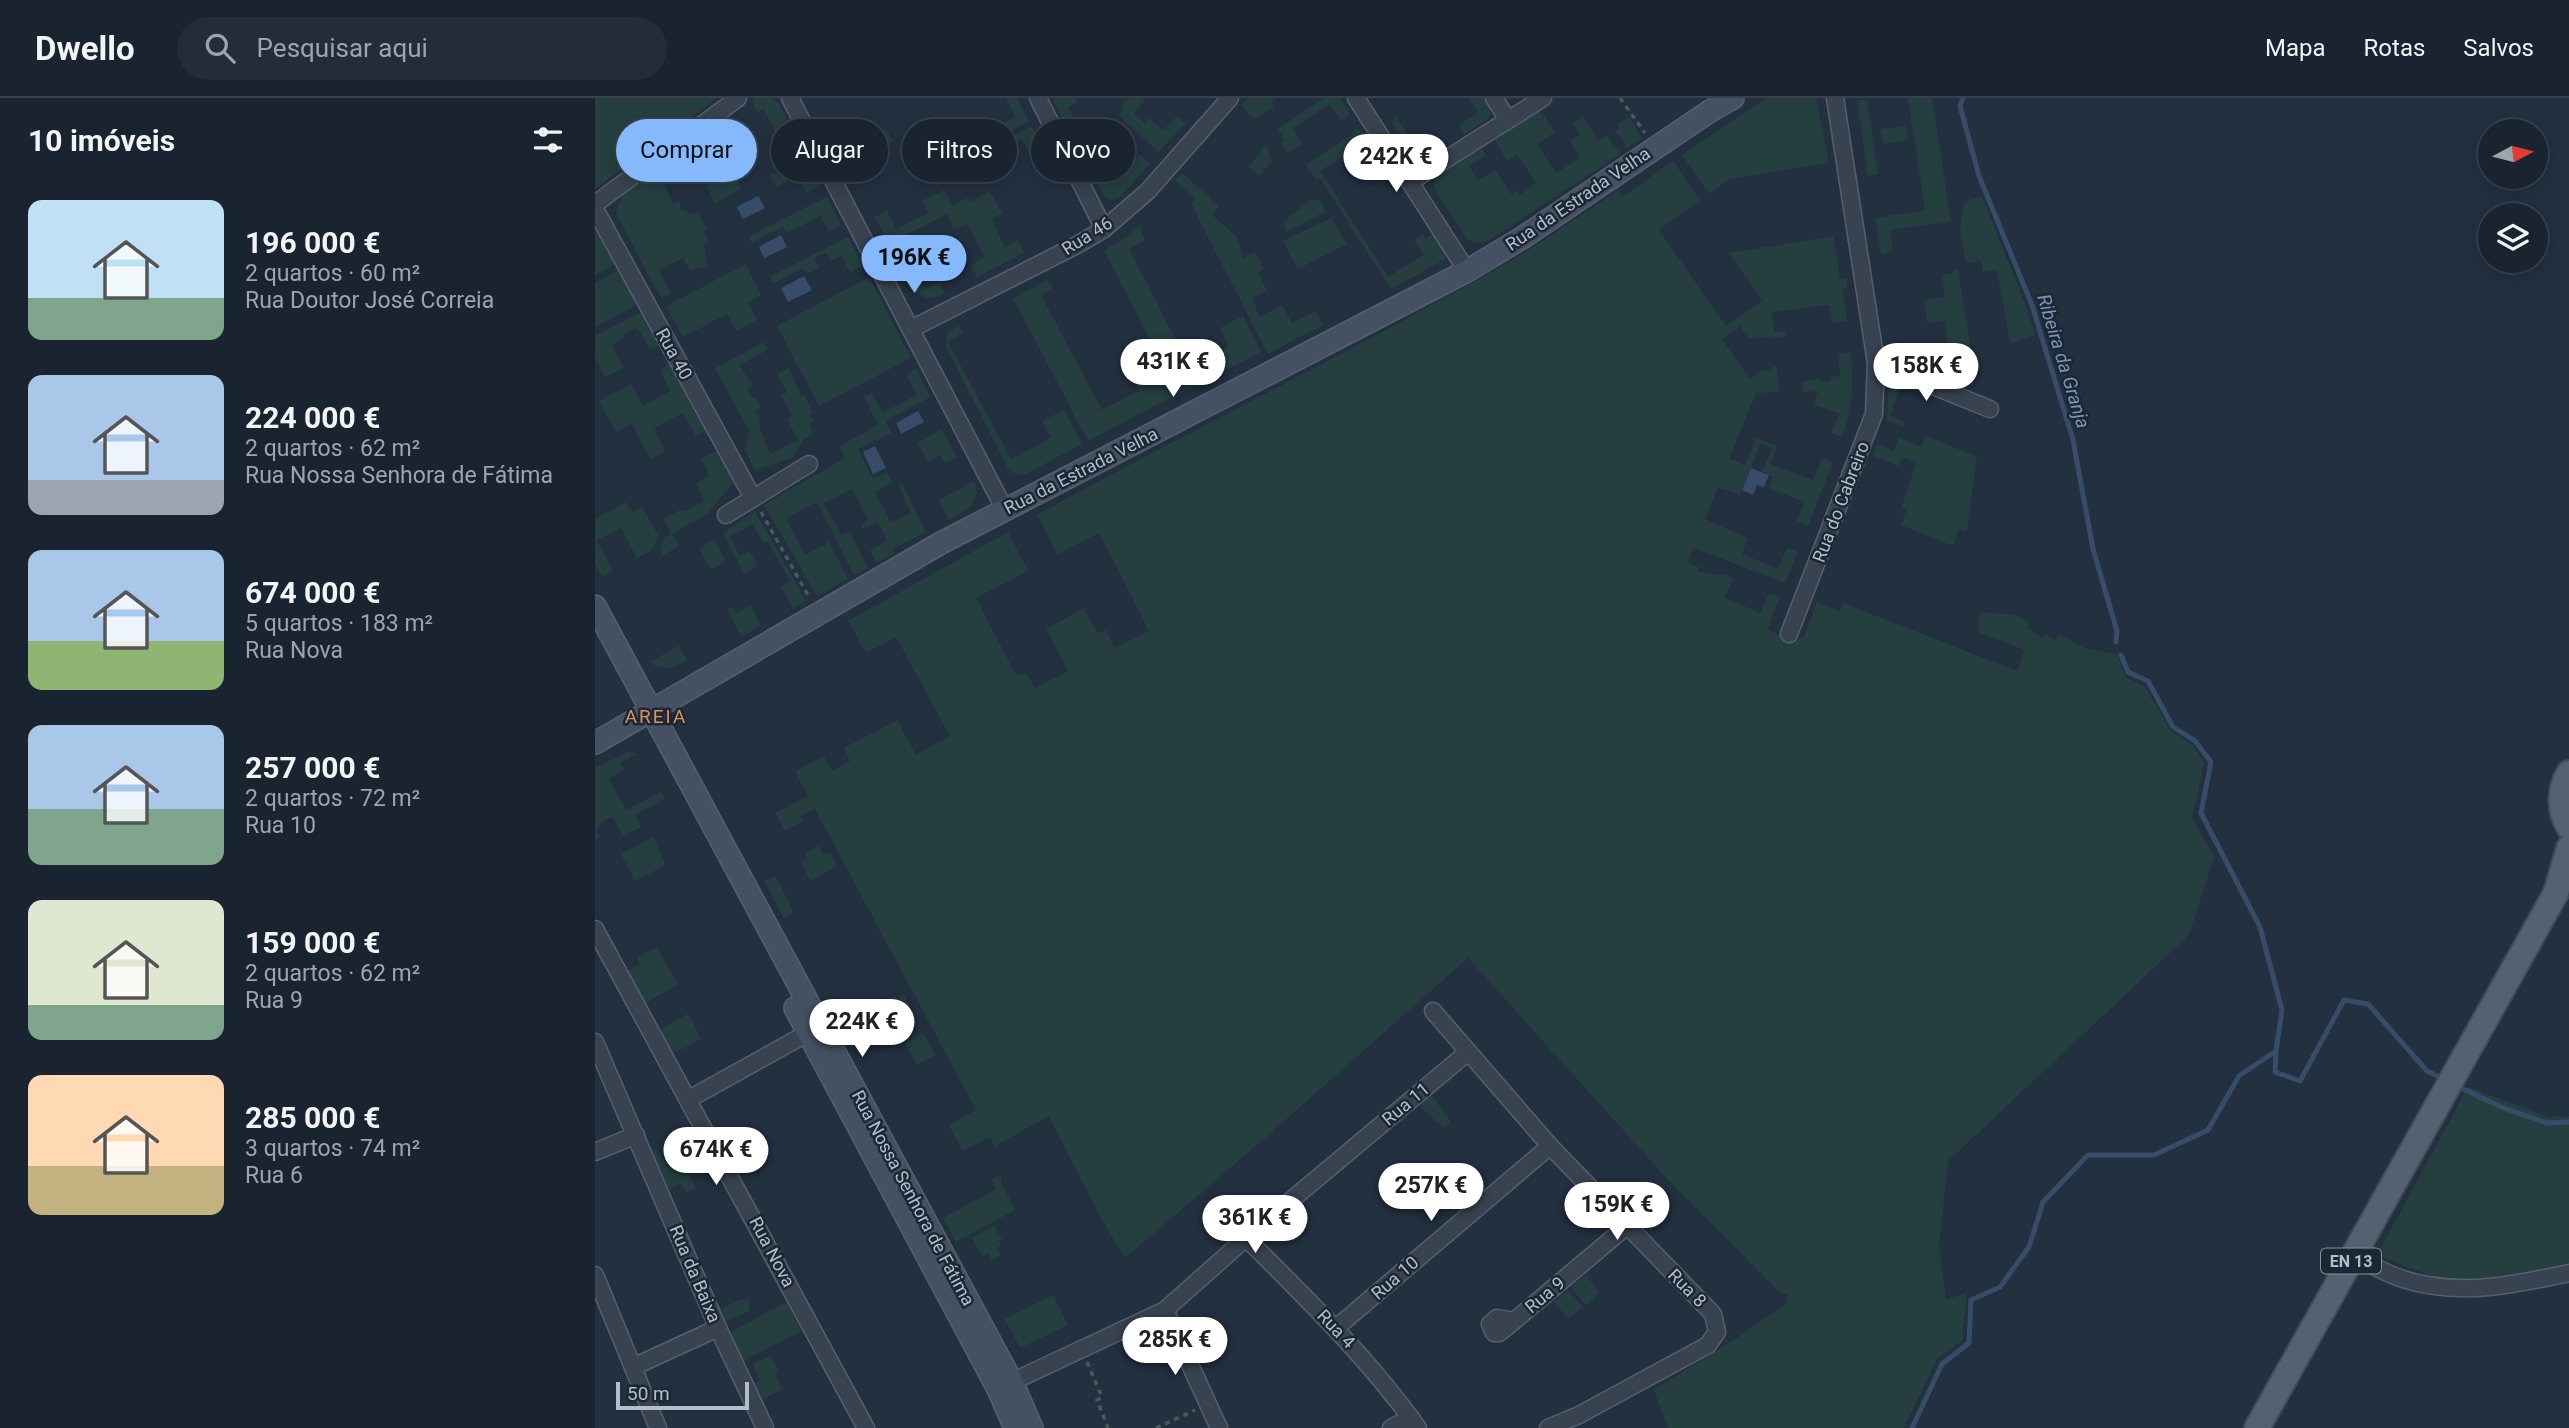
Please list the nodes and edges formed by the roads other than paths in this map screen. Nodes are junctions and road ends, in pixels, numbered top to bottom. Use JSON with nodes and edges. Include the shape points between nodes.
{"nodes":[{"id":1,"x":738,"y":98,"type":"edge"},
{"id":2,"x":790,"y":98,"type":"edge"},
{"id":3,"x":1038,"y":98,"type":"edge"},
{"id":4,"x":1230,"y":98,"type":"edge"},
{"id":5,"x":1356,"y":98,"type":"edge"},
{"id":6,"x":1494,"y":98,"type":"edge"},
{"id":7,"x":1543,"y":98,"type":"edge"},
{"id":8,"x":1733,"y":98,"type":"edge"},
{"id":9,"x":1828,"y":98,"type":"edge"},
{"id":10,"x":1835,"y":98,"type":"edge"},
{"id":11,"x":1717,"y":105,"type":"edge"},
{"id":12,"x":1836,"y":117,"type":"junction"},
{"id":13,"x":1508,"y":120,"type":"junction"},
{"id":14,"x":1410,"y":182,"type":"junction"},
{"id":15,"x":595,"y":207,"type":"edge"},
{"id":16,"x":1104,"y":229,"type":"junction"},
{"id":17,"x":1467,"y":271,"type":"junction"},
{"id":18,"x":911,"y":329,"type":"junction"},
{"id":19,"x":1876,"y":363,"type":"junction"},
{"id":20,"x":1990,"y":409,"type":"dead end"},
{"id":21,"x":809,"y":464,"type":"dead end"},
{"id":22,"x":753,"y":498,"type":"junction"},
{"id":23,"x":1005,"y":510,"type":"junction"},
{"id":24,"x":726,"y":515,"type":"dead end"},
{"id":25,"x":595,"y":606,"type":"edge"},
{"id":26,"x":595,"y":633,"type":"edge"},
{"id":27,"x":1789,"y":634,"type":"dead end"},
{"id":28,"x":646,"y":713,"type":"junction"},
{"id":29,"x":595,"y":743,"type":"edge"},
{"id":30,"x":2569,"y":773,"type":"edge"},
{"id":31,"x":2569,"y":827,"type":"edge"},
{"id":32,"x":2569,"y":848,"type":"edge"},
{"id":33,"x":2563,"y":888,"type":"edge"},
{"id":34,"x":595,"y":929,"type":"edge"},
{"id":35,"x":1433,"y":1011,"type":"dead end"},
{"id":36,"x":814,"y":1029,"type":"junction"},
{"id":37,"x":595,"y":1042,"type":"edge"},
{"id":38,"x":1468,"y":1052,"type":"junction"},
{"id":39,"x":689,"y":1099,"type":"junction"},
{"id":40,"x":636,"y":1135,"type":"junction"},
{"id":41,"x":1550,"y":1146,"type":"junction"},
{"id":42,"x":595,"y":1153,"type":"edge"},
{"id":43,"x":1627,"y":1227,"type":"junction"},
{"id":44,"x":1246,"y":1238,"type":"junction"},
{"id":45,"x":2354,"y":1256,"type":"junction"},
{"id":46,"x":2569,"y":1273,"type":"edge"},
{"id":47,"x":597,"y":1286,"type":"edge"},
{"id":48,"x":1164,"y":1310,"type":"junction"},
{"id":49,"x":718,"y":1328,"type":"junction"},
{"id":50,"x":1336,"y":1328,"type":"junction"},
{"id":51,"x":1494,"y":1333,"type":"dead end"},
{"id":52,"x":633,"y":1367,"type":"junction"},
{"id":53,"x":1005,"y":1385,"type":"junction"},
{"id":54,"x":1414,"y":1423,"type":"edge"},
{"id":55,"x":658,"y":1428,"type":"edge"},
{"id":56,"x":765,"y":1428,"type":"edge"},
{"id":57,"x":866,"y":1428,"type":"edge"},
{"id":58,"x":1015,"y":1428,"type":"edge"},
{"id":59,"x":1032,"y":1428,"type":"edge"},
{"id":60,"x":1219,"y":1428,"type":"edge"},
{"id":61,"x":1391,"y":1428,"type":"edge"},
{"id":62,"x":1548,"y":1428,"type":"edge"},
{"id":63,"x":2257,"y":1428,"type":"edge"}],
"edges":[{"from":1,"to":15,"type":"street"},
{"from":2,"to":18,"type":"street"},
{"from":3,"to":16,"type":"street"},
{"from":4,"to":16,"type":"street","name":"Rua 46","via":[[1148,191]]},
{"from":5,"to":14,"type":"street"},
{"from":6,"to":13,"type":"street"},
{"from":7,"to":13,"type":"street"},
{"from":8,"to":11,"type":"street","name":"Rua da Estrada Velha"},
{"from":9,"to":12,"type":"street"},
{"from":10,"to":12,"type":"street"},
{"from":11,"to":17,"type":"street","name":"Rua da Estrada Velha"},
{"from":12,"to":19,"type":"street","name":"Rua do Cabreiro"},
{"from":13,"to":14,"type":"street"},
{"from":14,"to":17,"type":"street"},
{"from":15,"to":22,"type":"street","name":"Rua 40"},
{"from":16,"to":18,"type":"street","name":"Rua 46"},
{"from":17,"to":23,"type":"street","name":"Rua da Estrada Velha"},
{"from":18,"to":23,"type":"street"},
{"from":19,"to":20,"type":"street"},
{"from":19,"to":27,"type":"street","name":"Rua do Cabreiro","via":[[1874,414],[1866,439]]},
{"from":21,"to":22,"type":"street"},
{"from":22,"to":24,"type":"street"},
{"from":23,"to":28,"type":"street","name":"Rua da Estrada Velha"},
{"from":25,"to":28,"type":"street"},
{"from":26,"to":28,"type":"street"},
{"from":28,"to":29,"type":"street","name":"Rua da Estrada Velha"},
{"from":28,"to":36,"type":"street","name":"Rua Nossa Senhora de Fátima"},
{"from":30,"to":31,"type":"main road","via":[[2562,792]]},
{"from":32,"to":33,"type":"main road","number":"EN 13"},
{"from":33,"to":45,"type":"main road","number":"EN 13"},
{"from":34,"to":39,"type":"street","name":"Rua Nova"},
{"from":35,"to":38,"type":"street","name":"Rua 8"},
{"from":36,"to":39,"type":"street"},
{"from":36,"to":53,"type":"street","name":"Rua Nossa Senhora de Fátima"},
{"from":37,"to":40,"type":"street","name":"Rua da Baixa"},
{"from":38,"to":41,"type":"street","name":"Rua 8"},
{"from":38,"to":44,"type":"street","name":"Rua 11"},
{"from":39,"to":57,"type":"street","name":"Rua Nova"},
{"from":40,"to":42,"type":"street"},
{"from":40,"to":49,"type":"street","name":"Rua da Baixa"},
{"from":41,"to":43,"type":"street","name":"Rua 8"},
{"from":41,"to":50,"type":"street","name":"Rua 10"},
{"from":43,"to":51,"type":"street","name":"Rua 9"},
{"from":43,"to":62,"type":"street","name":"Rua 8","via":[[1713,1314],[1717,1332],[1708,1345]]},
{"from":44,"to":48,"type":"street","name":"Rua 11"},
{"from":44,"to":50,"type":"street","name":"Rua 4"},
{"from":45,"to":46,"type":"street","via":[[2402,1279],[2457,1289],[2508,1286]]},
{"from":45,"to":63,"type":"main road","number":"EN 13"},
{"from":47,"to":52,"type":"street"},
{"from":48,"to":53,"type":"street","name":"Rua 11"},
{"from":48,"to":60,"type":"street"},
{"from":49,"to":52,"type":"street"},
{"from":49,"to":56,"type":"street","name":"Rua da Baixa"},
{"from":50,"to":54,"type":"street","name":"Rua 4"},
{"from":52,"to":55,"type":"street"},
{"from":53,"to":58,"type":"street","name":"Rua Nossa Senhora de Fátima"},
{"from":53,"to":59,"type":"street","name":"Rua Nossa Senhora de Fátima"},
{"from":54,"to":61,"type":"street"}]}
